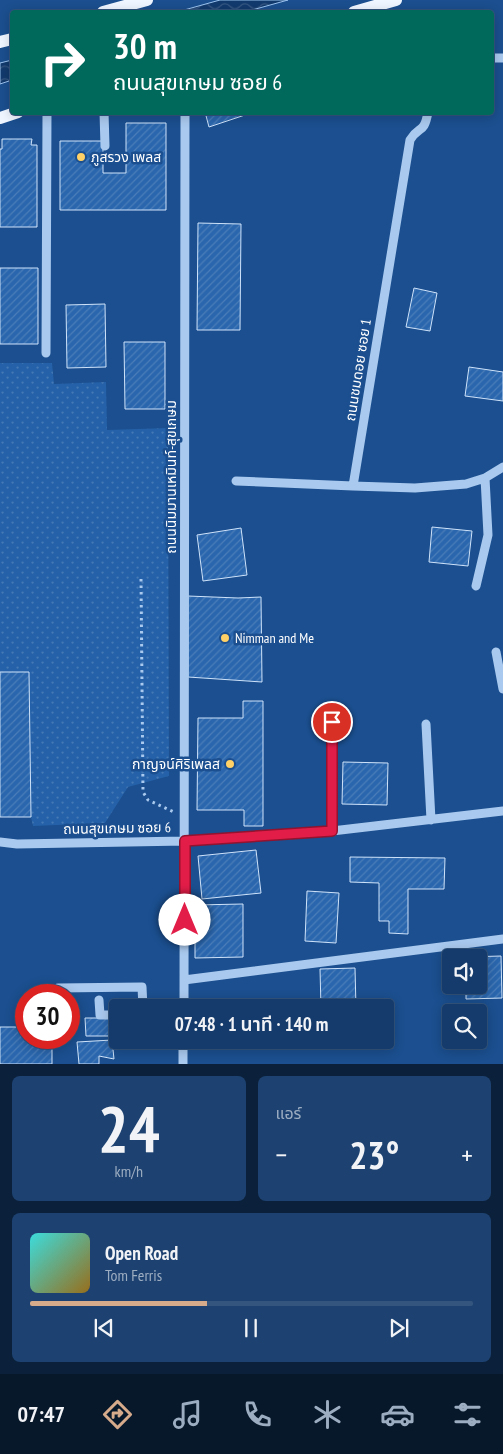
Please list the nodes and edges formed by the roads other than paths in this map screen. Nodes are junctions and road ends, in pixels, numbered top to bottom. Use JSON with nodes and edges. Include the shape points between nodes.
{"nodes":[{"id":1,"x":146,"y":0,"type":"edge"},
{"id":2,"x":396,"y":0,"type":"edge"},
{"id":3,"x":110,"y":10,"type":"edge"},
{"id":4,"x":361,"y":10,"type":"edge"},
{"id":5,"x":47,"y":115,"type":"edge"},
{"id":6,"x":104,"y":115,"type":"edge"},
{"id":7,"x":185,"y":115,"type":"edge"},
{"id":8,"x":428,"y":115,"type":"edge"},
{"id":9,"x":105,"y":146,"type":"dead end"},
{"id":10,"x":46,"y":353,"type":"dead end"},
{"id":11,"x":503,"y":467,"type":"edge"},
{"id":12,"x":484,"y":478,"type":"junction"},
{"id":13,"x":236,"y":480,"type":"dead end"},
{"id":14,"x":353,"y":486,"type":"junction"},
{"id":15,"x":476,"y":586,"type":"dead end"},
{"id":16,"x":496,"y":652,"type":"dead end"},
{"id":17,"x":503,"y":690,"type":"edge"},
{"id":18,"x":332,"y":722,"type":"dead end"},
{"id":19,"x":426,"y":724,"type":"dead end"},
{"id":20,"x":503,"y":812,"type":"edge"},
{"id":21,"x":431,"y":820,"type":"junction"},
{"id":22,"x":332,"y":831,"type":"junction"},
{"id":23,"x":185,"y":841,"type":"junction"},
{"id":24,"x":0,"y":842,"type":"edge"},
{"id":25,"x":503,"y":939,"type":"edge"},
{"id":26,"x":184,"y":980,"type":"junction"},
{"id":27,"x":80,"y":988,"type":"edge"},
{"id":28,"x":143,"y":999,"type":"edge"},
{"id":29,"x":184,"y":999,"type":"edge"},
{"id":30,"x":99,"y":1000,"type":"dead end"},
{"id":31,"x":109,"y":1015,"type":"edge"},
{"id":32,"x":183,"y":1049,"type":"edge"},
{"id":33,"x":183,"y":1064,"type":"edge"}],
"edges":[{"from":1,"to":3,"type":"main road"},
{"from":2,"to":4,"type":"main road"},
{"from":5,"to":10,"type":"street"},
{"from":6,"to":9,"type":"street"},
{"from":7,"to":23,"type":"street","name":"ถนนนิมมานเหมินท์-สุขเกษม"},
{"from":8,"to":14,"type":"street","name":"ถนนชมดอย ซอย 1","via":[[426,124],[410,140]]},
{"from":11,"to":12,"type":"street"},
{"from":12,"to":14,"type":"street","via":[[466,484],[415,488]]},
{"from":12,"to":15,"type":"street","via":[[488,535]]},
{"from":13,"to":14,"type":"street"},
{"from":16,"to":17,"type":"street"},
{"from":18,"to":22,"type":"street"},
{"from":19,"to":21,"type":"street"},
{"from":20,"to":21,"type":"street","name":"ถนนสุขเกษม ซอย 6"},
{"from":21,"to":22,"type":"street","name":"ถนนสุขเกษม ซอย 6"},
{"from":22,"to":23,"type":"street","name":"ถนนสุขเกษม ซอย 6"},
{"from":23,"to":24,"type":"street","name":"ถนนสุขเกษม ซอย 6"},
{"from":23,"to":26,"type":"street","name":"ถนนนิมมานเหมินท์-สุขเกษม"},
{"from":25,"to":26,"type":"street"},
{"from":26,"to":29,"type":"street","name":"ถนนนิมมานเหมินท์-สุขเกษม"},
{"from":27,"to":28,"type":"street","via":[[142,987]]},
{"from":30,"to":31,"type":"street","via":[[100,1015]]},
{"from":32,"to":33,"type":"street"}]}
